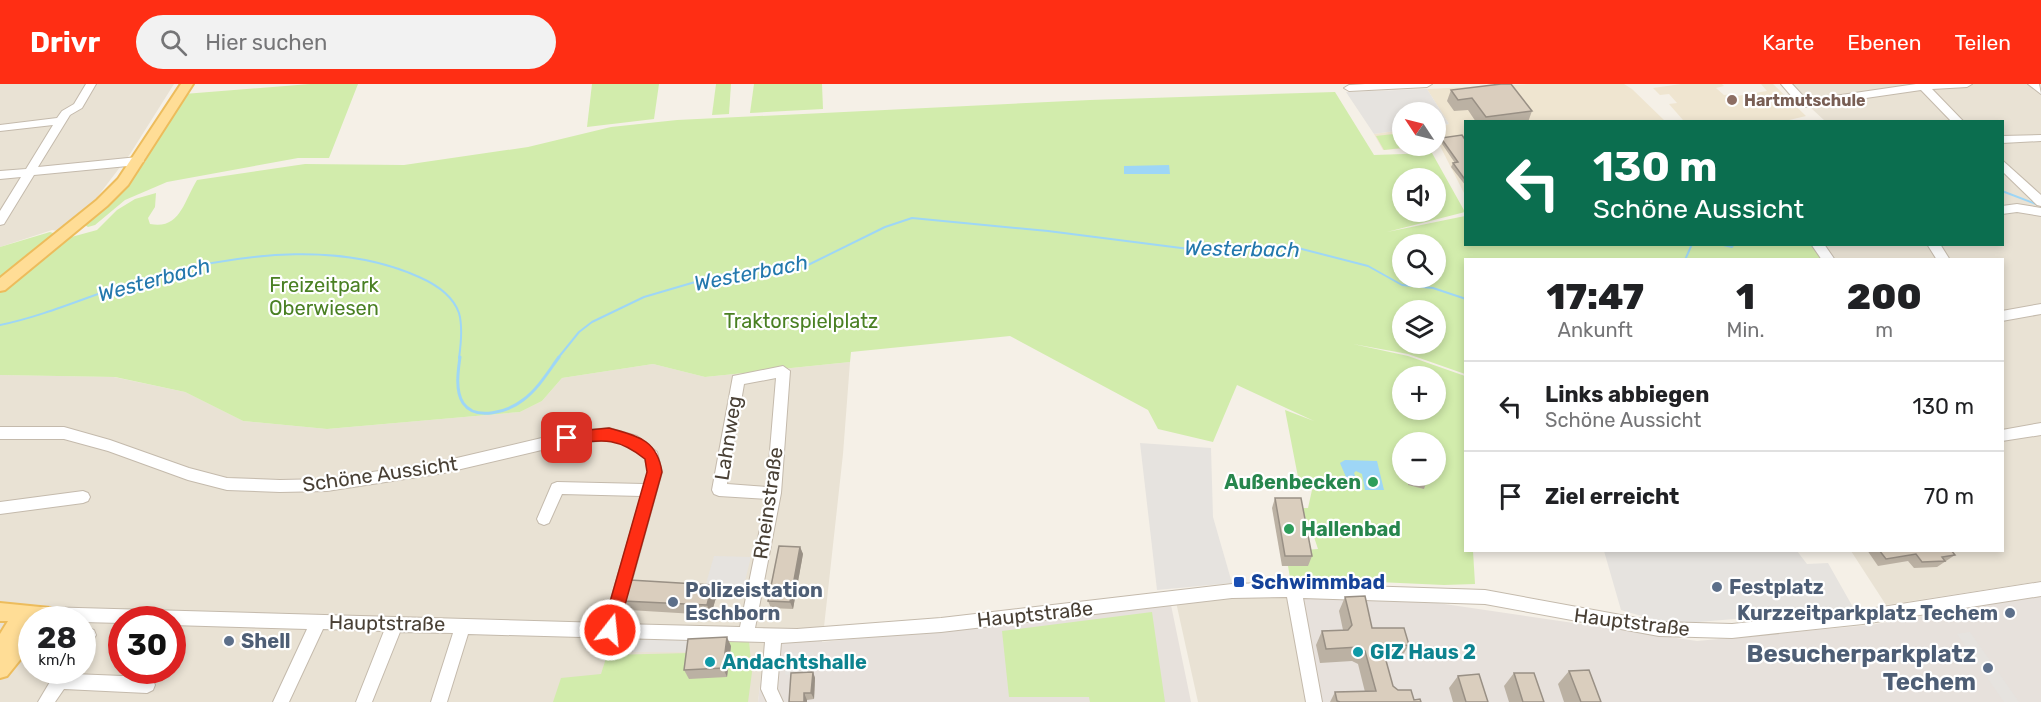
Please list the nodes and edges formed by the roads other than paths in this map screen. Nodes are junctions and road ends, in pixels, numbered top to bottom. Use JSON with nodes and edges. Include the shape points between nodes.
{"nodes":[{"id":1,"x":91,"y":84,"type":"edge"},
{"id":2,"x":187,"y":84,"type":"edge"},
{"id":3,"x":1427,"y":84,"type":"edge"},
{"id":4,"x":1786,"y":84,"type":"edge"},
{"id":5,"x":1967,"y":84,"type":"edge"},
{"id":6,"x":2033,"y":84,"type":"edge"},
{"id":7,"x":1922,"y":85,"type":"edge"},
{"id":8,"x":1350,"y":88,"type":"dead end"},
{"id":9,"x":2041,"y":91,"type":"edge"},
{"id":10,"x":1957,"y":120,"type":"edge"},
{"id":11,"x":61,"y":121,"type":"junction"},
{"id":12,"x":0,"y":128,"type":"edge"},
{"id":13,"x":2041,"y":138,"type":"edge"},
{"id":14,"x":2004,"y":140,"type":"edge"},
{"id":15,"x":138,"y":161,"type":"junction"},
{"id":16,"x":2004,"y":166,"type":"edge"},
{"id":17,"x":30,"y":171,"type":"junction"},
{"id":18,"x":0,"y":175,"type":"edge"},
{"id":19,"x":2041,"y":202,"type":"edge"},
{"id":20,"x":2004,"y":210,"type":"edge"},
{"id":21,"x":2041,"y":212,"type":"edge"},
{"id":22,"x":0,"y":221,"type":"edge"},
{"id":23,"x":1819,"y":246,"type":"edge"},
{"id":24,"x":1828,"y":258,"type":"edge"},
{"id":25,"x":0,"y":286,"type":"edge"},
{"id":26,"x":2041,"y":309,"type":"edge"},
{"id":27,"x":2004,"y":316,"type":"edge"},
{"id":28,"x":783,"y":370,"type":"joint"},
{"id":29,"x":2041,"y":429,"type":"edge"},
{"id":30,"x":0,"y":433,"type":"edge"},
{"id":31,"x":2004,"y":436,"type":"edge"},
{"id":32,"x":650,"y":490,"type":"junction"},
{"id":33,"x":774,"y":493,"type":"junction"},
{"id":34,"x":83,"y":497,"type":"dead end"},
{"id":35,"x":0,"y":508,"type":"edge"},
{"id":36,"x":544,"y":519,"type":"dead end"},
{"id":37,"x":2041,"y":589,"type":"edge"},
{"id":38,"x":1294,"y":592,"type":"junction"},
{"id":39,"x":0,"y":612,"type":"edge"},
{"id":40,"x":18,"y":616,"type":"edge"},
{"id":41,"x":96,"y":620,"type":"edge"},
{"id":42,"x":318,"y":622,"type":"junction"},
{"id":43,"x":394,"y":624,"type":"junction"},
{"id":44,"x":463,"y":625,"type":"junction"},
{"id":45,"x":610,"y":630,"type":"junction"},
{"id":46,"x":18,"y":635,"type":"edge"},
{"id":47,"x":746,"y":635,"type":"junction"},
{"id":48,"x":774,"y":636,"type":"junction"},
{"id":49,"x":18,"y":643,"type":"edge"},
{"id":50,"x":0,"y":652,"type":"edge"},
{"id":51,"x":0,"y":669,"type":"edge"},
{"id":52,"x":96,"y":680,"type":"edge"},
{"id":53,"x":58,"y":684,"type":"edge"},
{"id":54,"x":147,"y":685,"type":"dead end"},
{"id":55,"x":46,"y":702,"type":"edge"},
{"id":56,"x":282,"y":702,"type":"edge"},
{"id":57,"x":364,"y":702,"type":"edge"},
{"id":58,"x":439,"y":702,"type":"edge"},
{"id":59,"x":775,"y":702,"type":"edge"},
{"id":60,"x":1314,"y":702,"type":"edge"}],
"edges":[{"from":1,"to":11,"type":"street","via":[[78,106]]},
{"from":2,"to":15,"type":"main road"},
{"from":3,"to":8,"type":"street"},
{"from":4,"to":7,"type":"street","via":[[1804,104]]},
{"from":5,"to":7,"type":"street"},
{"from":6,"to":9,"type":"street"},
{"from":7,"to":10,"type":"street"},
{"from":11,"to":12,"type":"street"},
{"from":11,"to":17,"type":"street"},
{"from":13,"to":14,"type":"street"},
{"from":15,"to":17,"type":"street"},
{"from":15,"to":25,"type":"main road","via":[[102,203]]},
{"from":16,"to":19,"type":"street"},
{"from":17,"to":18,"type":"street"},
{"from":17,"to":22,"type":"street"},
{"from":20,"to":21,"type":"street"},
{"from":23,"to":24,"type":"street"},
{"from":26,"to":27,"type":"street"},
{"from":28,"to":33,"type":"street","name":"Rheinstraße"},
{"from":28,"to":33,"type":"street","name":"Lahnweg","via":[[738,380],[720,490]]},
{"from":29,"to":31,"type":"street"},
{"from":30,"to":32,"type":"street","name":"Schöne Aussicht","via":[[64,434],[227,484],[280,486],[327,485],[444,467],[567,438],[609,434],[632,440],[652,456],[655,472]]},
{"from":32,"to":36,"type":"street","via":[[557,488]]},
{"from":32,"to":45,"type":"street","name":"Schöne Aussicht"},
{"from":33,"to":47,"type":"street","name":"Rheinstraße"},
{"from":34,"to":35,"type":"street"},
{"from":37,"to":38,"type":"street","name":"Hauptstraße","via":[[1863,617],[1732,631],[1659,629],[1485,597]]},
{"from":38,"to":48,"type":"street","name":"Hauptstraße","via":[[1242,590],[941,625]]},
{"from":38,"to":60,"type":"street"},
{"from":39,"to":40,"type":"main road","name":"Hauptstraße"},
{"from":41,"to":42,"type":"street","name":"Hauptstraße"},
{"from":42,"to":43,"type":"street","name":"Hauptstraße"},
{"from":42,"to":56,"type":"street"},
{"from":43,"to":44,"type":"street","name":"Hauptstraße"},
{"from":43,"to":57,"type":"street"},
{"from":44,"to":45,"type":"street","name":"Hauptstraße"},
{"from":44,"to":58,"type":"street"},
{"from":45,"to":47,"type":"street","name":"Hauptstraße"},
{"from":46,"to":50,"type":"main road"},
{"from":47,"to":48,"type":"street","name":"Hauptstraße"},
{"from":48,"to":59,"type":"street","via":[[769,689]]},
{"from":49,"to":51,"type":"main road"},
{"from":52,"to":54,"type":"street"},
{"from":53,"to":55,"type":"street"}]}
